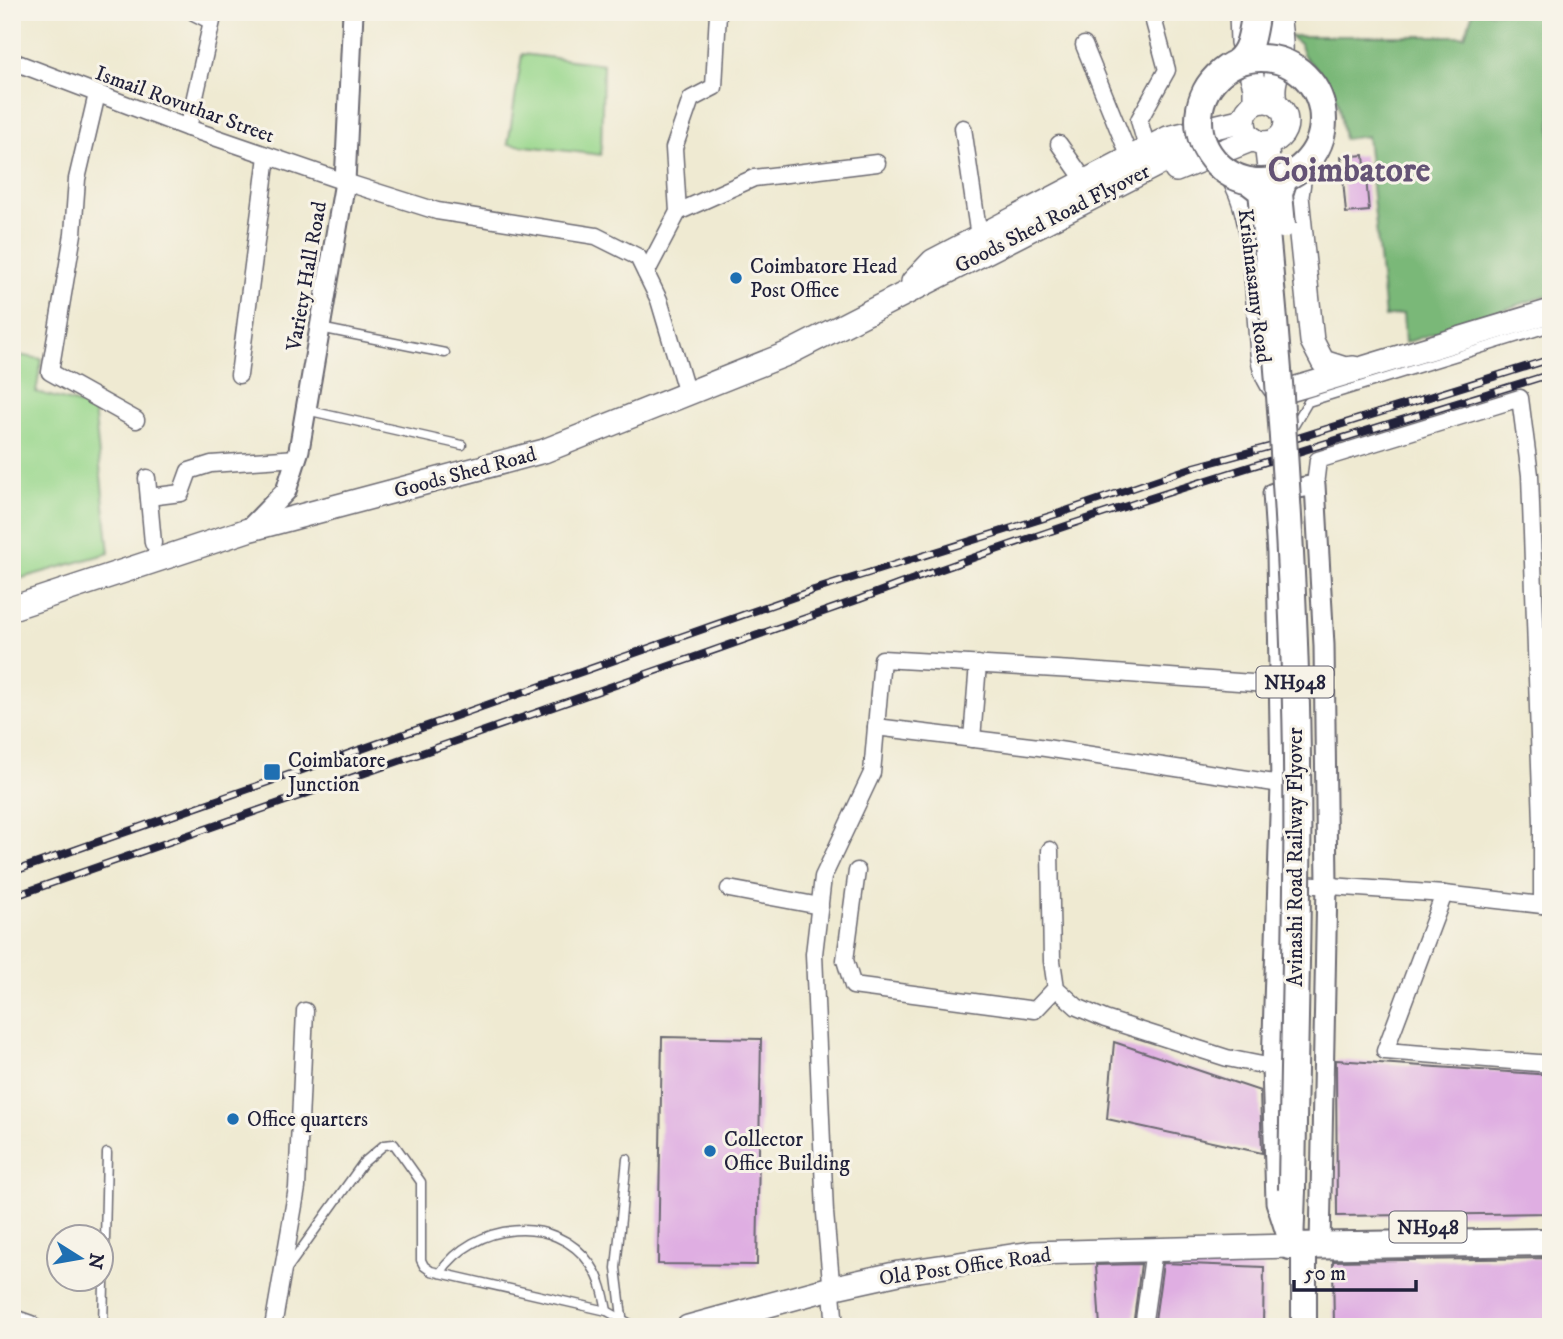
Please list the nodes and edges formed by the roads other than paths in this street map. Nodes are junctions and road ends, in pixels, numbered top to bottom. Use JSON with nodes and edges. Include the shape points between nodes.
{"nodes":[{"id":1,"x":194,"y":12,"type":"edge"},
{"id":2,"x":353,"y":12,"type":"edge"},
{"id":3,"x":1241,"y":12,"type":"edge"},
{"id":4,"x":1257,"y":12,"type":"edge"},
{"id":5,"x":1278,"y":12,"type":"edge"},
{"id":6,"x":718,"y":13,"type":"edge"},
{"id":7,"x":211,"y":17,"type":"edge"},
{"id":8,"x":1153,"y":18,"type":"dead end"},
{"id":9,"x":1084,"y":45,"type":"dead end"},
{"id":10,"x":1269,"y":58,"type":"junction"},
{"id":11,"x":12,"y":61,"type":"edge"},
{"id":12,"x":1237,"y":62,"type":"junction"},
{"id":13,"x":97,"y":94,"type":"junction"},
{"id":14,"x":1259,"y":122,"type":"junction"},
{"id":15,"x":188,"y":128,"type":"junction"},
{"id":16,"x":963,"y":128,"type":"dead end"},
{"id":17,"x":1203,"y":141,"type":"junction"},
{"id":18,"x":1059,"y":144,"type":"dead end"},
{"id":19,"x":1139,"y":153,"type":"junction"},
{"id":20,"x":267,"y":156,"type":"junction"},
{"id":21,"x":877,"y":163,"type":"dead end"},
{"id":22,"x":1267,"y":176,"type":"junction"},
{"id":23,"x":1085,"y":181,"type":"junction"},
{"id":24,"x":345,"y":182,"type":"junction"},
{"id":25,"x":678,"y":212,"type":"junction"},
{"id":26,"x":979,"y":237,"type":"junction"},
{"id":27,"x":646,"y":272,"type":"junction"},
{"id":28,"x":902,"y":295,"type":"junction"},
{"id":29,"x":1551,"y":311,"type":"edge"},
{"id":30,"x":1551,"y":327,"type":"edge"},
{"id":31,"x":320,"y":328,"type":"junction"},
{"id":32,"x":445,"y":353,"type":"dead end"},
{"id":33,"x":1364,"y":367,"type":"junction"},
{"id":34,"x":239,"y":375,"type":"dead end"},
{"id":35,"x":687,"y":394,"type":"junction"},
{"id":36,"x":306,"y":411,"type":"junction"},
{"id":37,"x":136,"y":420,"type":"dead end"},
{"id":38,"x":1291,"y":432,"type":"dead end"},
{"id":39,"x":462,"y":445,"type":"dead end"},
{"id":40,"x":297,"y":458,"type":"junction"},
{"id":41,"x":147,"y":478,"type":"dead end"},
{"id":42,"x":1315,"y":485,"type":"junction"},
{"id":43,"x":149,"y":497,"type":"junction"},
{"id":44,"x":248,"y":530,"type":"junction"},
{"id":45,"x":153,"y":543,"type":"dead end"},
{"id":46,"x":12,"y":608,"type":"edge"},
{"id":47,"x":978,"y":664,"type":"junction"},
{"id":48,"x":1280,"y":685,"type":"junction"},
{"id":49,"x":876,"y":727,"type":"junction"},
{"id":50,"x":972,"y":739,"type":"junction"},
{"id":51,"x":1281,"y":784,"type":"junction"},
{"id":52,"x":1050,"y":850,"type":"dead end"},
{"id":53,"x":1304,"y":855,"type":"dead end"},
{"id":54,"x":857,"y":870,"type":"dead end"},
{"id":55,"x":1280,"y":883,"type":"junction"},
{"id":56,"x":1316,"y":884,"type":"junction"},
{"id":57,"x":729,"y":889,"type":"dead end"},
{"id":58,"x":1444,"y":894,"type":"junction"},
{"id":59,"x":1546,"y":905,"type":"edge"},
{"id":60,"x":820,"y":906,"type":"junction"},
{"id":61,"x":1056,"y":988,"type":"junction"},
{"id":62,"x":305,"y":1011,"type":"dead end"},
{"id":63,"x":1551,"y":1064,"type":"edge"},
{"id":64,"x":1272,"y":1067,"type":"junction"},
{"id":65,"x":107,"y":1153,"type":"dead end"},
{"id":66,"x":627,"y":1159,"type":"dead end"},
{"id":67,"x":1551,"y":1225,"type":"edge"},
{"id":68,"x":1308,"y":1239,"type":"junction"},
{"id":69,"x":1551,"y":1242,"type":"edge"},
{"id":70,"x":1154,"y":1250,"type":"junction"},
{"id":71,"x":440,"y":1273,"type":"junction"},
{"id":72,"x":282,"y":1276,"type":"junction"},
{"id":73,"x":831,"y":1287,"type":"junction"},
{"id":74,"x":607,"y":1311,"type":"junction"},
{"id":75,"x":622,"y":1317,"type":"junction"},
{"id":76,"x":12,"y":1321,"type":"edge"},
{"id":77,"x":29,"y":1327,"type":"edge"},
{"id":78,"x":103,"y":1327,"type":"edge"},
{"id":79,"x":273,"y":1327,"type":"edge"},
{"id":80,"x":636,"y":1327,"type":"edge"},
{"id":81,"x":688,"y":1327,"type":"edge"},
{"id":82,"x":835,"y":1327,"type":"edge"},
{"id":83,"x":1143,"y":1327,"type":"edge"},
{"id":84,"x":1288,"y":1327,"type":"edge"},
{"id":85,"x":1304,"y":1327,"type":"edge"}],
"edges":[{"from":1,"to":7,"type":"street"},
{"from":2,"to":24,"type":"street","name":"Variety Hall Road"},
{"from":3,"to":14,"type":"main road","via":[[1242,42]]},
{"from":4,"to":10,"type":"highway","via":[[1261,44]]},
{"from":4,"to":12,"type":"highway","bridge":true,"via":[[1249,47]]},
{"from":5,"to":14,"type":"main road","via":[[1281,48]]},
{"from":6,"to":25,"type":"street","via":[[714,87],[691,99],[674,148]]},
{"from":7,"to":15,"type":"street"},
{"from":8,"to":19,"type":"street","via":[[1167,70],[1139,120]]},
{"from":9,"to":19,"type":"street"},
{"from":10,"to":12,"type":"highway","bridge":true},
{"from":10,"to":22,"type":"highway","number":"NH948","bridge":true,"via":[[1289,63],[1305,75],[1323,112],[1315,152]]},
{"from":11,"to":13,"type":"street","name":"Ismail Rovuthar Street"},
{"from":12,"to":17,"type":"highway","bridge":true,"via":[[1209,86],[1201,104]]},
{"from":13,"to":15,"type":"street","name":"Ismail Rovuthar Street"},
{"from":13,"to":37,"type":"street","via":[[77,179],[50,372]]},
{"from":14,"to":19,"type":"main road","via":[[1181,133]]},
{"from":14,"to":22,"type":"main road"},
{"from":14,"to":28,"type":"main road","via":[[944,291]]},
{"from":15,"to":20,"type":"street","name":"Ismail Rovuthar Street"},
{"from":16,"to":26,"type":"street"},
{"from":17,"to":22,"type":"highway","bridge":true,"via":[[1219,166]]},
{"from":17,"to":28,"type":"main road","name":"Goods Shed Road Flyover"},
{"from":18,"to":23,"type":"street"},
{"from":19,"to":23,"type":"main road"},
{"from":20,"to":24,"type":"street","name":"Ismail Rovuthar Street"},
{"from":20,"to":34,"type":"street"},
{"from":21,"to":25,"type":"street","via":[[754,178]]},
{"from":22,"to":33,"type":"main road","name":"Krishnasamy Road","via":[[1297,196],[1312,341],[1323,362],[1345,369]]},
{"from":22,"to":33,"type":"main road","name":"Krishnasamy Road","via":[[1244,197],[1263,368],[1276,390],[1286,391]]},
{"from":22,"to":68,"type":"highway","name":"Avinashi Road Railway Flyover","number":"NH948","bridge":true,"via":[[1280,203],[1312,691],[1300,1190]]},
{"from":23,"to":26,"type":"main road"},
{"from":24,"to":27,"type":"street","name":"Ismail Rovuthar Street","via":[[438,211],[596,236],[639,257]]},
{"from":24,"to":31,"type":"street","name":"Variety Hall Road"},
{"from":25,"to":27,"type":"street"},
{"from":26,"to":28,"type":"main road","via":[[933,261]]},
{"from":27,"to":35,"type":"street"},
{"from":28,"to":35,"type":"main road","name":"Goods Shed Road","via":[[789,353]]},
{"from":29,"to":33,"type":"main road","name":"Krishnasamy Road"},
{"from":30,"to":38,"type":"lane","via":[[1308,402]]},
{"from":31,"to":32,"type":"lane"},
{"from":31,"to":36,"type":"street","name":"Variety Hall Road"},
{"from":35,"to":44,"type":"main road","name":"Goods Shed Road","via":[[544,452]]},
{"from":36,"to":39,"type":"lane"},
{"from":36,"to":40,"type":"street","name":"Variety Hall Road"},
{"from":40,"to":43,"type":"street","via":[[211,464],[188,471],[181,493]]},
{"from":40,"to":44,"type":"street","name":"Variety Hall Road","via":[[286,491]]},
{"from":41,"to":43,"type":"street"},
{"from":42,"to":48,"type":"street","via":[[1273,493]]},
{"from":42,"to":56,"type":"street","via":[[1324,645]]},
{"from":42,"to":59,"type":"street","via":[[1318,460],[1520,398],[1530,475]]},
{"from":43,"to":45,"type":"street"},
{"from":44,"to":46,"type":"main road","name":"Goods Shed Road"},
{"from":47,"to":48,"type":"street"},
{"from":47,"to":49,"type":"street","via":[[882,659]]},
{"from":47,"to":50,"type":"street"},
{"from":48,"to":51,"type":"street"},
{"from":49,"to":50,"type":"street"},
{"from":49,"to":60,"type":"street","via":[[872,773],[823,877]]},
{"from":50,"to":51,"type":"street"},
{"from":51,"to":55,"type":"street"},
{"from":52,"to":61,"type":"street"},
{"from":53,"to":56,"type":"main road"},
{"from":54,"to":61,"type":"street","via":[[845,960],[853,986],[1035,1010]]},
{"from":55,"to":56,"type":"street"},
{"from":55,"to":64,"type":"street"},
{"from":56,"to":58,"type":"street"},
{"from":56,"to":68,"type":"street"},
{"from":57,"to":60,"type":"street"},
{"from":58,"to":59,"type":"street"},
{"from":58,"to":63,"type":"street","via":[[1385,1051]]},
{"from":60,"to":73,"type":"street","via":[[814,954]]},
{"from":61,"to":64,"type":"street","via":[[1077,1007],[1105,1018],[1227,1058]]},
{"from":62,"to":72,"type":"street","via":[[297,1188]]},
{"from":64,"to":68,"type":"street","via":[[1276,1202]]},
{"from":65,"to":78,"type":"lane"},
{"from":66,"to":75,"type":"lane","via":[[616,1268]]},
{"from":67,"to":68,"type":"highway","number":"NH948"},
{"from":68,"to":69,"type":"highway","number":"NH948"},
{"from":68,"to":70,"type":"main road","name":"Old Post Office Road"},
{"from":68,"to":84,"type":"main road"},
{"from":68,"to":85,"type":"main road"},
{"from":70,"to":73,"type":"main road","name":"Old Post Office Road","via":[[1032,1253]]},
{"from":70,"to":83,"type":"street"},
{"from":71,"to":72,"type":"lane","via":[[421,1260],[421,1182],[394,1144],[384,1145],[363,1163]]},
{"from":71,"to":74,"type":"lane"},
{"from":71,"to":74,"type":"lane","via":[[449,1260],[485,1236],[504,1230],[540,1231],[561,1237],[592,1265],[604,1290]]},
{"from":72,"to":79,"type":"street"},
{"from":73,"to":81,"type":"main road","name":"Old Post Office Road"},
{"from":73,"to":82,"type":"street"},
{"from":74,"to":75,"type":"lane"},
{"from":75,"to":80,"type":"lane"},
{"from":76,"to":77,"type":"main road"}]}
